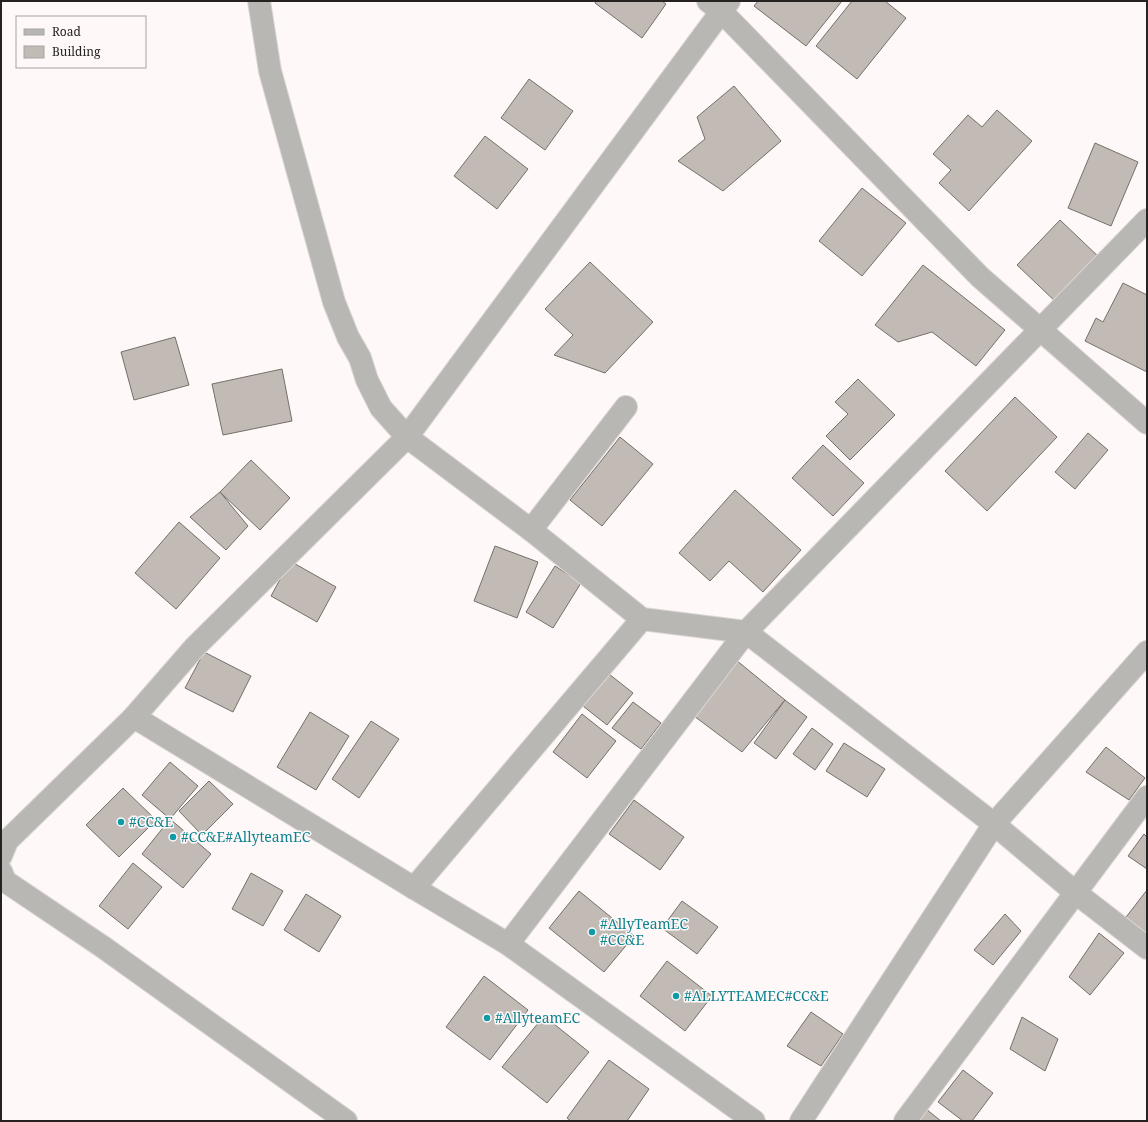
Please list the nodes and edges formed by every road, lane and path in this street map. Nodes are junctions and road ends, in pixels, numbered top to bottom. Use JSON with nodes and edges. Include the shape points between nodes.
{"nodes":[{"id":1,"x":259,"y":1,"type":"edge"},
{"id":2,"x":720,"y":5,"type":"edge"},
{"id":3,"x":1147,"y":220,"type":"edge"},
{"id":4,"x":1041,"y":330,"type":"junction"},
{"id":5,"x":626,"y":407,"type":"dead end"},
{"id":6,"x":1147,"y":424,"type":"edge"},
{"id":7,"x":407,"y":437,"type":"junction"},
{"id":8,"x":531,"y":530,"type":"junction"},
{"id":9,"x":642,"y":620,"type":"junction"},
{"id":10,"x":746,"y":632,"type":"junction"},
{"id":11,"x":1147,"y":652,"type":"edge"},
{"id":12,"x":134,"y":717,"type":"junction"},
{"id":13,"x":1147,"y":797,"type":"edge"},
{"id":14,"x":994,"y":824,"type":"junction"},
{"id":15,"x":1,"y":856,"type":"edge"},
{"id":16,"x":1,"y":871,"type":"edge"},
{"id":17,"x":414,"y":888,"type":"junction"},
{"id":18,"x":1076,"y":893,"type":"junction"},
{"id":19,"x":508,"y":944,"type":"junction"},
{"id":20,"x":1147,"y":948,"type":"edge"},
{"id":21,"x":346,"y":1121,"type":"edge"},
{"id":22,"x":754,"y":1121,"type":"edge"},
{"id":23,"x":801,"y":1121,"type":"edge"},
{"id":24,"x":905,"y":1121,"type":"edge"}],
"edges":[{"from":1,"to":7,"type":"street","via":[[270,71],[334,302],[381,408]]},
{"from":2,"to":4,"type":"street","via":[[980,277]]},
{"from":2,"to":7,"type":"street"},
{"from":3,"to":4,"type":"street"},
{"from":4,"to":6,"type":"street"},
{"from":4,"to":10,"type":"street"},
{"from":5,"to":8,"type":"street"},
{"from":7,"to":8,"type":"street"},
{"from":7,"to":12,"type":"street","via":[[195,647]]},
{"from":8,"to":9,"type":"street"},
{"from":9,"to":10,"type":"street"},
{"from":9,"to":17,"type":"street"},
{"from":10,"to":14,"type":"street"},
{"from":10,"to":19,"type":"street"},
{"from":11,"to":14,"type":"street"},
{"from":12,"to":15,"type":"street","via":[[7,841]]},
{"from":12,"to":17,"type":"street"},
{"from":13,"to":18,"type":"street"},
{"from":14,"to":18,"type":"street"},
{"from":14,"to":23,"type":"street"},
{"from":16,"to":21,"type":"street","via":[[5,881],[103,947]]},
{"from":17,"to":19,"type":"street"},
{"from":18,"to":20,"type":"street"},
{"from":18,"to":24,"type":"street"},
{"from":19,"to":22,"type":"street"}]}
